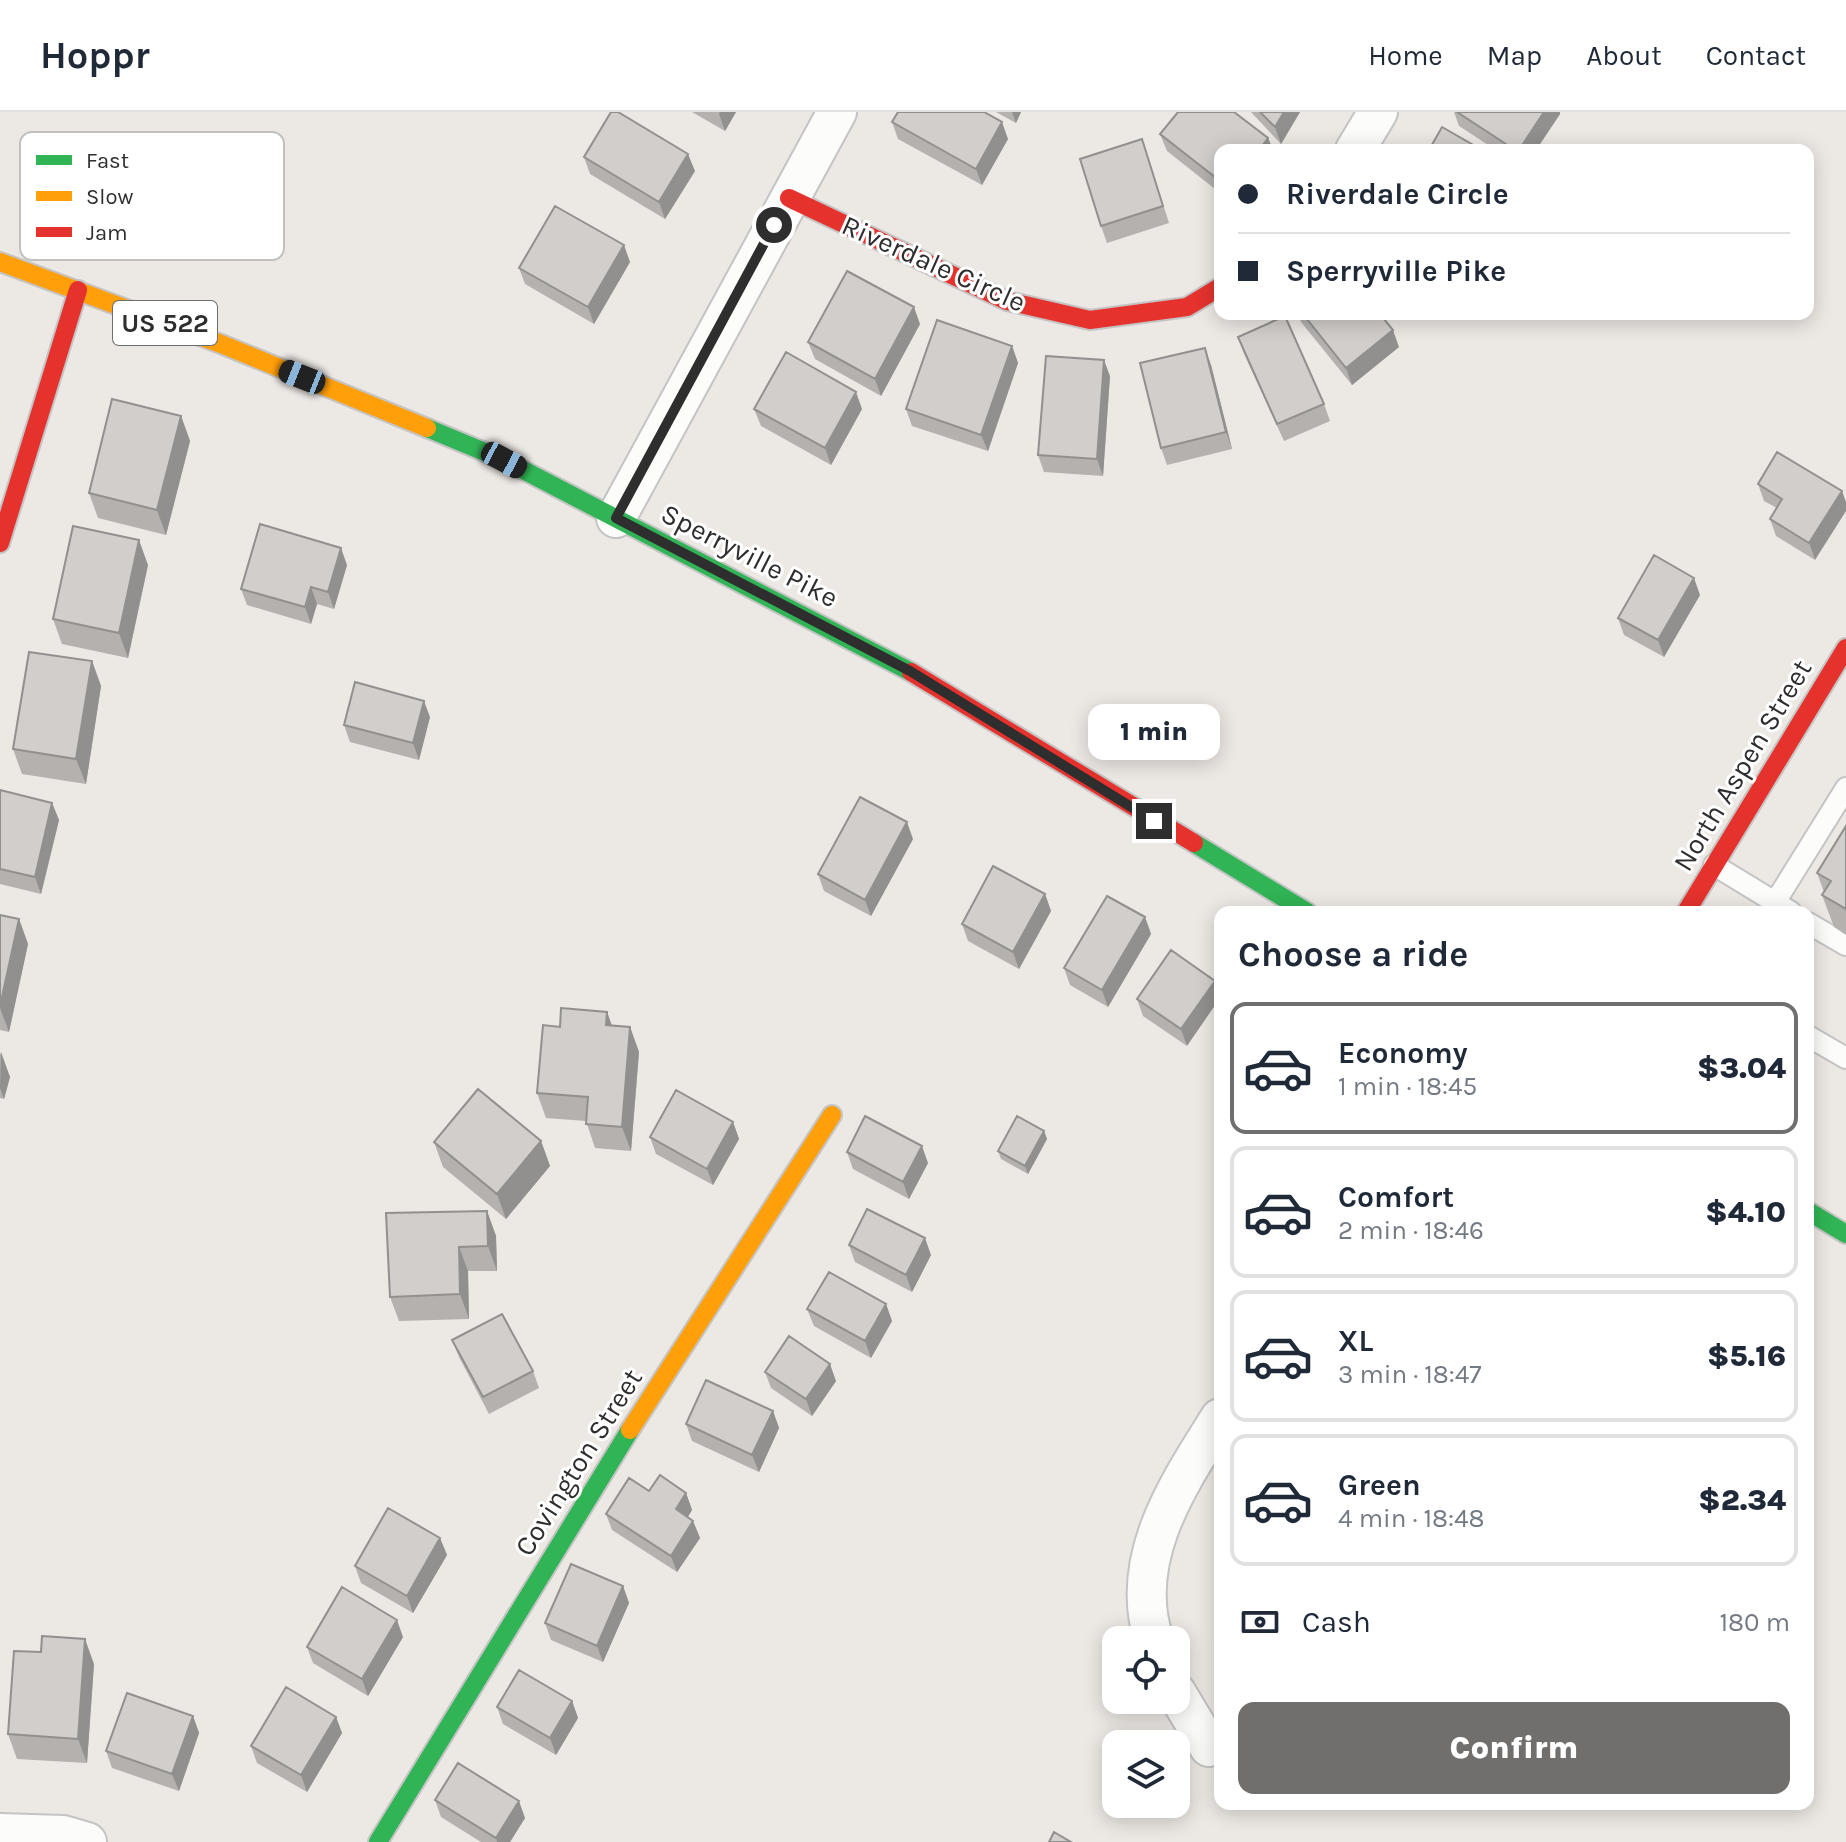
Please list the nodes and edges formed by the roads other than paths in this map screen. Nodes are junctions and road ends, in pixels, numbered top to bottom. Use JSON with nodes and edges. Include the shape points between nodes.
{"nodes":[{"id":1,"x":837,"y":112,"type":"edge"},
{"id":2,"x":1378,"y":112,"type":"edge"},
{"id":3,"x":1359,"y":144,"type":"edge"},
{"id":4,"x":789,"y":198,"type":"junction"},
{"id":5,"x":0,"y":262,"type":"edge"},
{"id":6,"x":78,"y":290,"type":"junction"},
{"id":7,"x":1214,"y":291,"type":"edge"},
{"id":8,"x":616,"y":518,"type":"junction"},
{"id":9,"x":0,"y":543,"type":"edge"},
{"id":10,"x":1844,"y":654,"type":"edge"},
{"id":11,"x":1846,"y":788,"type":"edge"},
{"id":12,"x":1714,"y":865,"type":"junction"},
{"id":13,"x":1297,"y":906,"type":"edge"},
{"id":14,"x":1690,"y":906,"type":"edge"},
{"id":15,"x":1774,"y":906,"type":"edge"},
{"id":16,"x":1780,"y":906,"type":"edge"},
{"id":17,"x":1814,"y":926,"type":"edge"},
{"id":18,"x":1846,"y":945,"type":"edge"},
{"id":19,"x":1814,"y":1039,"type":"edge"},
{"id":20,"x":1846,"y":1058,"type":"edge"},
{"id":21,"x":832,"y":1115,"type":"dead end"},
{"id":22,"x":1814,"y":1215,"type":"edge"},
{"id":23,"x":1846,"y":1234,"type":"edge"},
{"id":24,"x":1214,"y":1428,"type":"edge"},
{"id":25,"x":1152,"y":1626,"type":"edge"},
{"id":26,"x":1189,"y":1714,"type":"edge"},
{"id":27,"x":1209,"y":1747,"type":"dead end"},
{"id":28,"x":0,"y":1833,"type":"edge"},
{"id":29,"x":87,"y":1842,"type":"edge"},
{"id":30,"x":378,"y":1842,"type":"edge"}],
"edges":[{"from":1,"to":4,"type":"street"},
{"from":2,"to":3,"type":"street"},
{"from":4,"to":7,"type":"street","name":"Riverdale Circle","via":[[1007,301],[1090,320],[1187,307]]},
{"from":4,"to":8,"type":"street"},
{"from":5,"to":6,"type":"street","name":"Sperryville Pike","number":"US 522"},
{"from":6,"to":8,"type":"street","name":"Sperryville Pike","number":"US 522","via":[[504,460]]},
{"from":6,"to":9,"type":"street"},
{"from":8,"to":13,"type":"street","name":"Sperryville Pike","number":"US 522","via":[[910,671]]},
{"from":10,"to":12,"type":"street","name":"North Aspen Street"},
{"from":11,"to":16,"type":"lane"},
{"from":12,"to":14,"type":"street","name":"North Aspen Street"},
{"from":12,"to":15,"type":"lane"},
{"from":17,"to":18,"type":"lane"},
{"from":19,"to":20,"type":"lane"},
{"from":21,"to":30,"type":"street","name":"Covington Street","via":[[702,1310]]},
{"from":22,"to":23,"type":"street"},
{"from":24,"to":25,"type":"street","via":[[1163,1511],[1148,1593]]},
{"from":26,"to":27,"type":"street"},
{"from":28,"to":29,"type":"street","via":[[63,1835]]}]}
